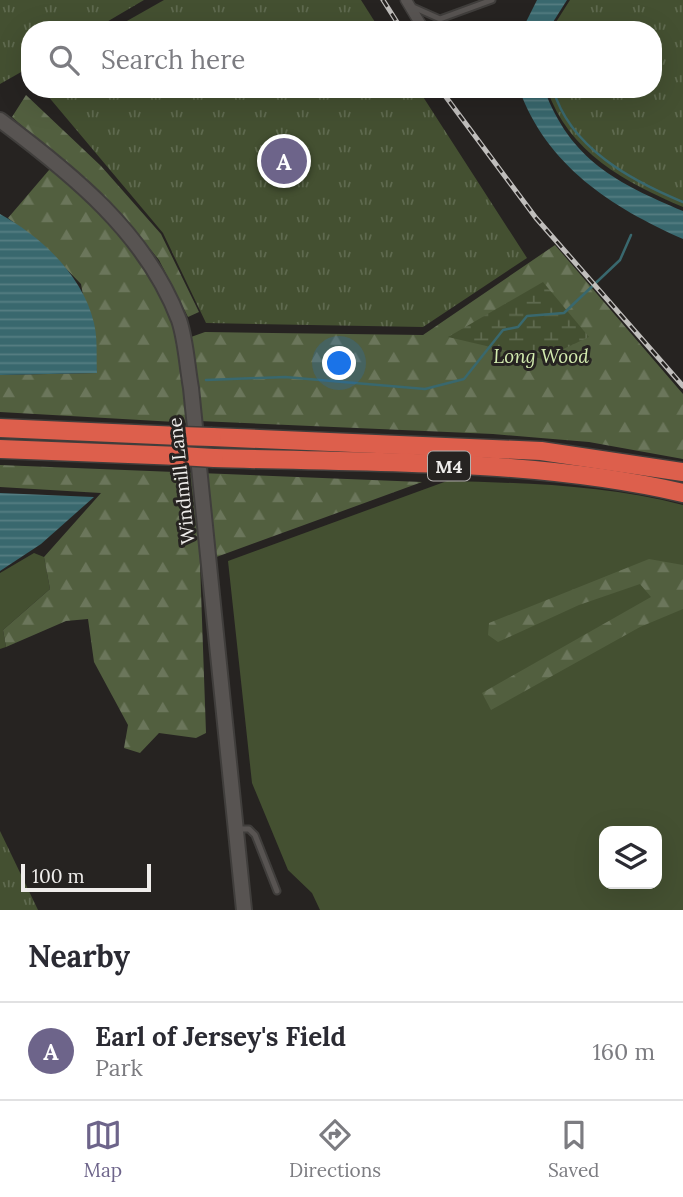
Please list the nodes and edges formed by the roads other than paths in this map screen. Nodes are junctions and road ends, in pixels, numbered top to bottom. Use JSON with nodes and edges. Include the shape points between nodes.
{"nodes":[{"id":1,"x":492,"y":0,"type":"edge"},
{"id":2,"x":407,"y":3,"type":"edge"},
{"id":3,"x":418,"y":21,"type":"edge"},
{"id":4,"x":0,"y":120,"type":"edge"},
{"id":5,"x":0,"y":428,"type":"edge"},
{"id":6,"x":0,"y":449,"type":"edge"},
{"id":7,"x":683,"y":472,"type":"edge"},
{"id":8,"x":683,"y":493,"type":"edge"},
{"id":9,"x":236,"y":829,"type":"junction"},
{"id":10,"x":277,"y":891,"type":"dead end"},
{"id":11,"x":244,"y":910,"type":"edge"}],
"edges":[{"from":1,"to":2,"type":"lane","via":[[440,19]]},
{"from":2,"to":3,"type":"street"},
{"from":4,"to":9,"type":"main road","name":"Windmill Lane","via":[[73,177],[116,219],[162,283],[180,322],[191,388]]},
{"from":5,"to":7,"type":"highway","number":"M4","bridge":true,"via":[[541,451]]},
{"from":6,"to":8,"type":"highway","number":"M4","bridge":true,"via":[[505,469],[631,482]]},
{"from":9,"to":10,"type":"lane","via":[[249,829],[255,835]]},
{"from":9,"to":11,"type":"main road","name":"Windmill Lane"}]}
